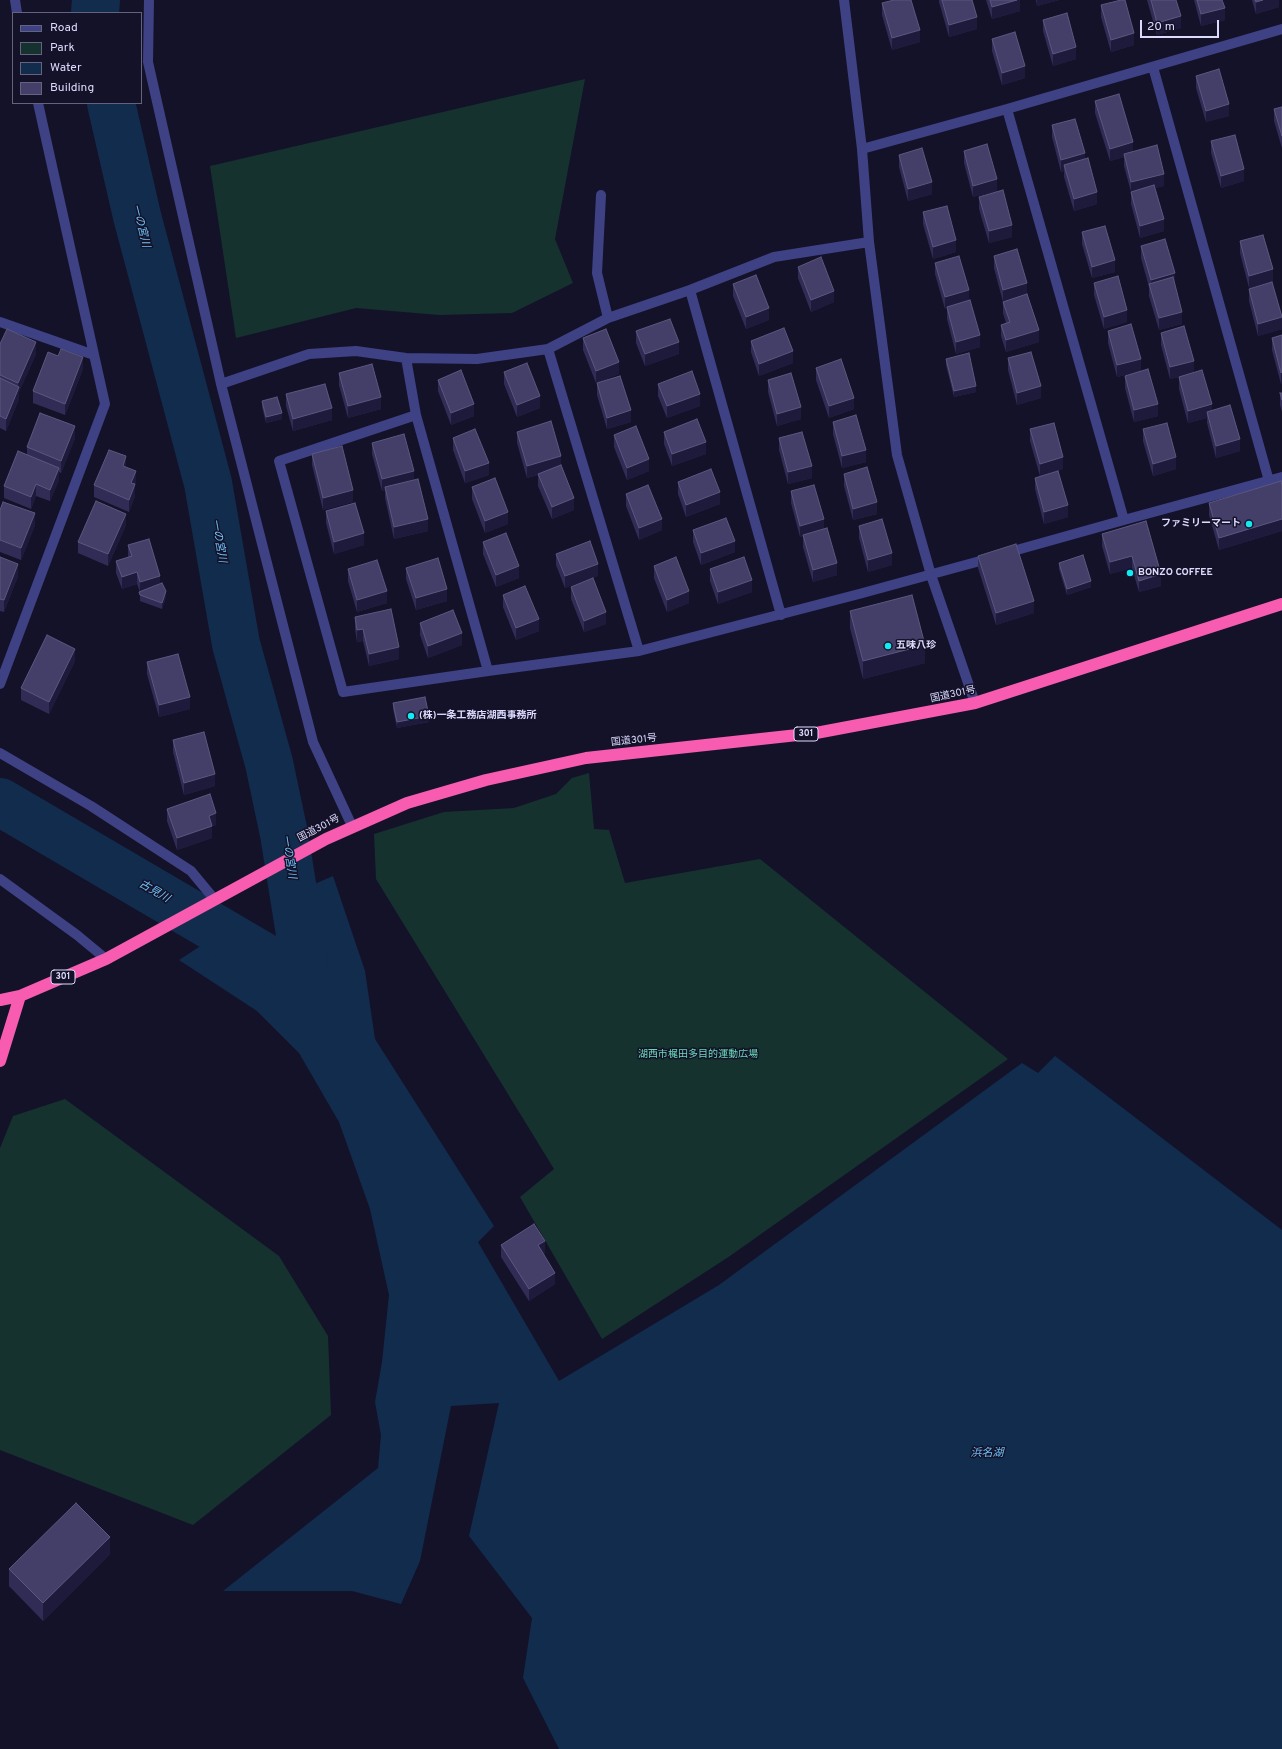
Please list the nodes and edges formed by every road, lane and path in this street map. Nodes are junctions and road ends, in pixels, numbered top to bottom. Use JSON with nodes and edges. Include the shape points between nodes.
{"nodes":[{"id":1,"x":15,"y":0,"type":"edge"},
{"id":2,"x":149,"y":0,"type":"edge"},
{"id":3,"x":844,"y":0,"type":"edge"},
{"id":4,"x":17,"y":12,"type":"edge"},
{"id":5,"x":1282,"y":29,"type":"edge"},
{"id":6,"x":1153,"y":67,"type":"junction"},
{"id":7,"x":38,"y":104,"type":"edge"},
{"id":8,"x":1007,"y":109,"type":"junction"},
{"id":9,"x":862,"y":149,"type":"junction"},
{"id":10,"x":601,"y":195,"type":"dead end"},
{"id":11,"x":869,"y":242,"type":"junction"},
{"id":12,"x":690,"y":290,"type":"junction"},
{"id":13,"x":608,"y":318,"type":"junction"},
{"id":14,"x":0,"y":322,"type":"edge"},
{"id":15,"x":548,"y":349,"type":"junction"},
{"id":16,"x":94,"y":355,"type":"junction"},
{"id":17,"x":406,"y":358,"type":"junction"},
{"id":18,"x":221,"y":384,"type":"junction"},
{"id":19,"x":416,"y":415,"type":"junction"},
{"id":20,"x":1282,"y":478,"type":"edge"},
{"id":21,"x":1269,"y":481,"type":"junction"},
{"id":22,"x":1124,"y":520,"type":"junction"},
{"id":23,"x":931,"y":575,"type":"junction"},
{"id":24,"x":1282,"y":604,"type":"edge"},
{"id":25,"x":781,"y":614,"type":"junction"},
{"id":26,"x":639,"y":651,"type":"junction"},
{"id":27,"x":488,"y":671,"type":"junction"},
{"id":28,"x":0,"y":684,"type":"edge"},
{"id":29,"x":974,"y":704,"type":"junction"},
{"id":30,"x":0,"y":753,"type":"edge"},
{"id":31,"x":352,"y":826,"type":"junction"},
{"id":32,"x":0,"y":879,"type":"edge"},
{"id":33,"x":215,"y":900,"type":"junction"},
{"id":34,"x":106,"y":959,"type":"junction"},
{"id":35,"x":20,"y":996,"type":"junction"},
{"id":36,"x":0,"y":1000,"type":"edge"},
{"id":37,"x":0,"y":1061,"type":"edge"}],
"edges":[{"from":1,"to":4,"type":"street"},
{"from":2,"to":18,"type":"street","via":[[148,62]]},
{"from":3,"to":9,"type":"street"},
{"from":5,"to":6,"type":"street"},
{"from":6,"to":8,"type":"street"},
{"from":6,"to":21,"type":"street"},
{"from":7,"to":16,"type":"street"},
{"from":8,"to":9,"type":"street"},
{"from":8,"to":22,"type":"street"},
{"from":9,"to":11,"type":"street"},
{"from":10,"to":13,"type":"street","via":[[597,273]]},
{"from":11,"to":12,"type":"street","via":[[774,257]]},
{"from":11,"to":23,"type":"street","via":[[897,455]]},
{"from":12,"to":13,"type":"street"},
{"from":12,"to":25,"type":"street"},
{"from":13,"to":15,"type":"street"},
{"from":14,"to":16,"type":"street"},
{"from":15,"to":17,"type":"street","via":[[478,359]]},
{"from":15,"to":26,"type":"street"},
{"from":16,"to":28,"type":"street","via":[[105,404]]},
{"from":17,"to":18,"type":"street","via":[[356,351],[308,354]]},
{"from":17,"to":19,"type":"street"},
{"from":18,"to":31,"type":"street","via":[[313,742]]},
{"from":19,"to":27,"type":"street"},
{"from":19,"to":27,"type":"street","via":[[279,460],[341,685],[343,692]]},
{"from":20,"to":21,"type":"street"},
{"from":21,"to":22,"type":"street"},
{"from":22,"to":23,"type":"street"},
{"from":23,"to":25,"type":"street"},
{"from":23,"to":29,"type":"street"},
{"from":24,"to":29,"type":"highway","name":"国道301号","number":"301"},
{"from":25,"to":26,"type":"street"},
{"from":26,"to":27,"type":"street"},
{"from":29,"to":31,"type":"highway","name":"国道301号","number":"301","via":[[816,733],[586,758],[486,780],[407,803]]},
{"from":30,"to":33,"type":"street","via":[[91,806],[190,871]]},
{"from":31,"to":33,"type":"highway","name":"国道301号","number":"301"},
{"from":32,"to":34,"type":"street"},
{"from":33,"to":34,"type":"highway","name":"国道301号","number":"301"},
{"from":34,"to":35,"type":"highway","name":"国道301号","number":"301"},
{"from":35,"to":36,"type":"highway","name":"国道301号","number":"301"},
{"from":35,"to":37,"type":"highway"}]}
